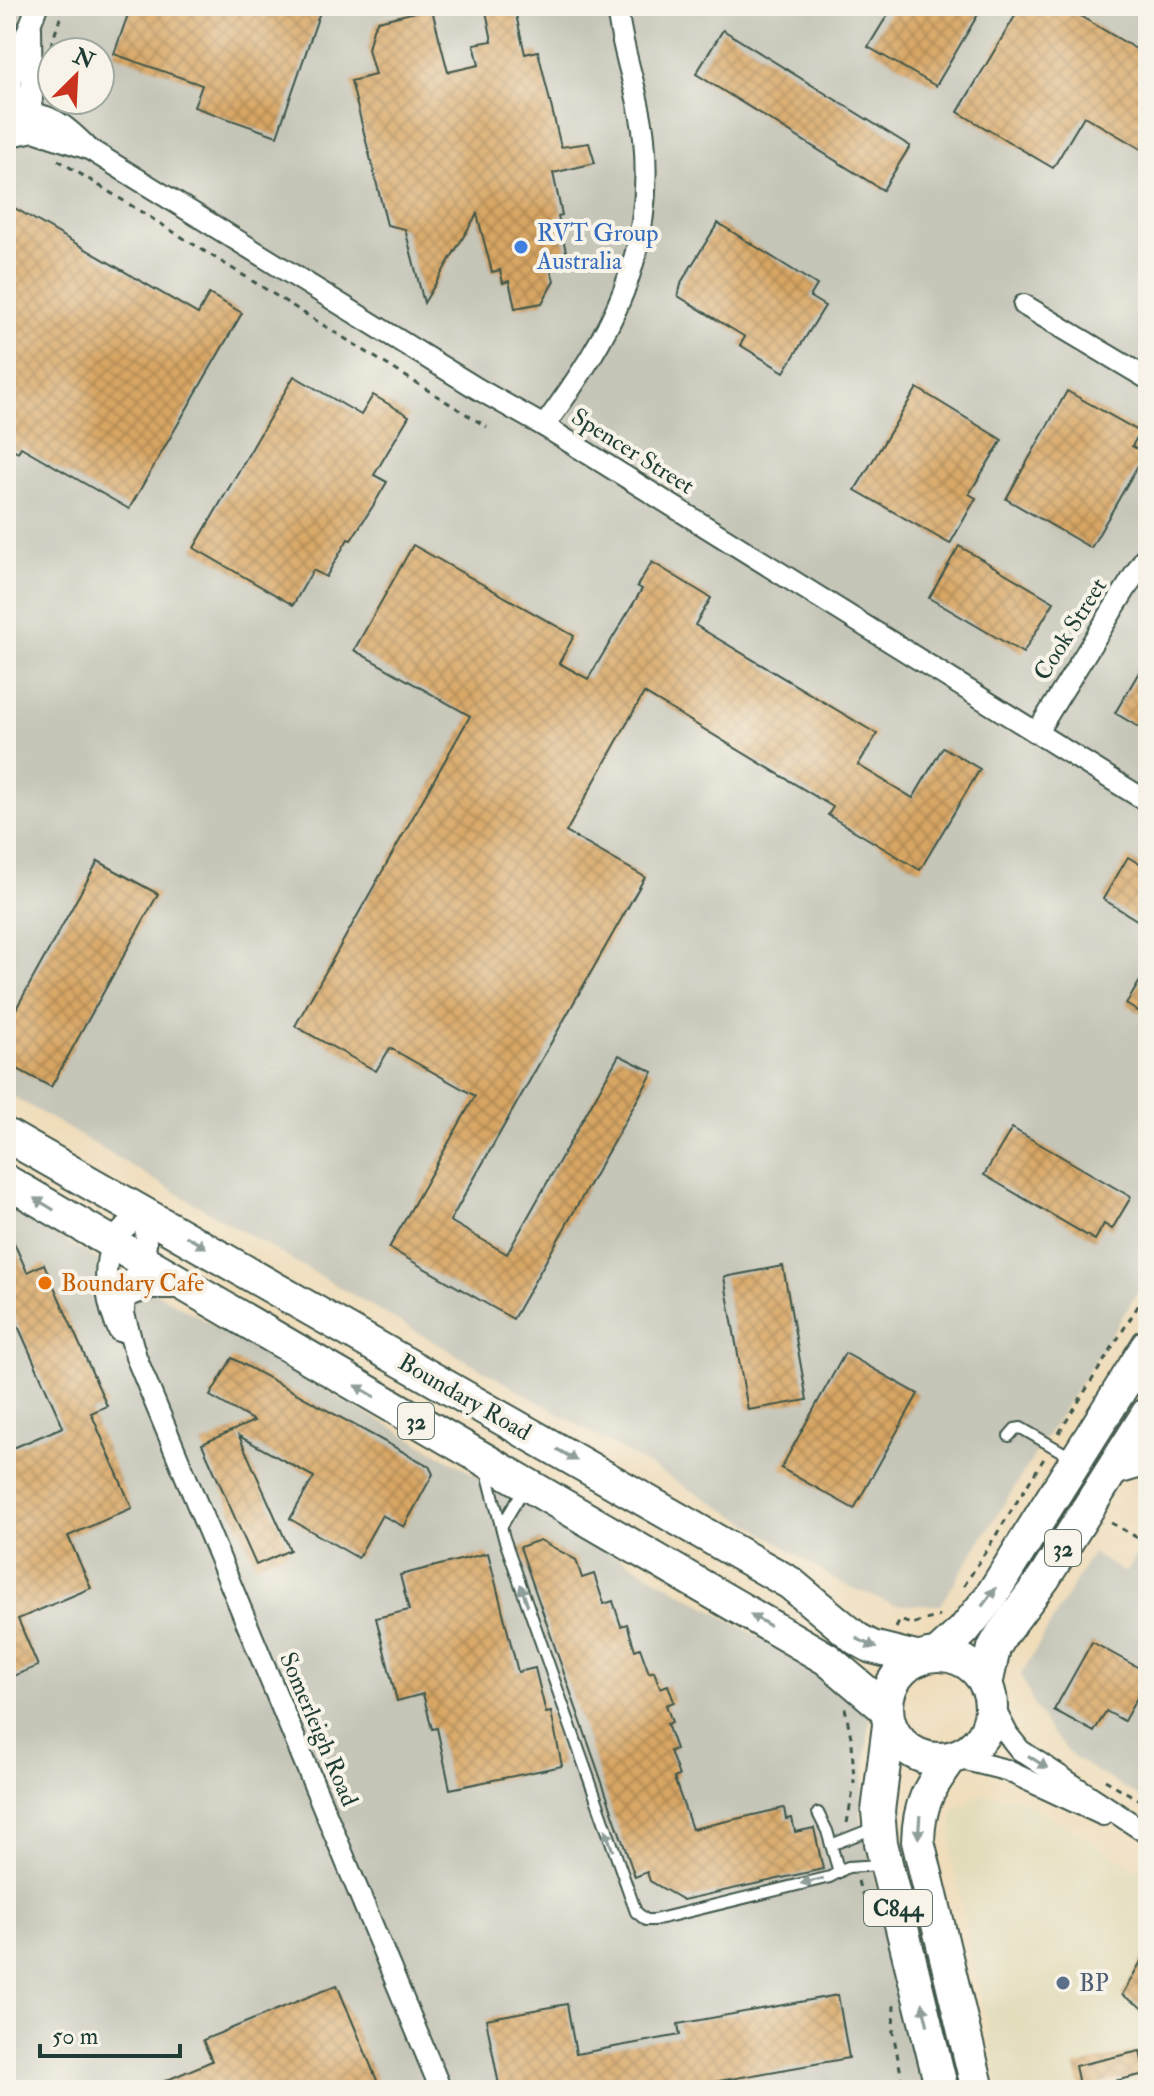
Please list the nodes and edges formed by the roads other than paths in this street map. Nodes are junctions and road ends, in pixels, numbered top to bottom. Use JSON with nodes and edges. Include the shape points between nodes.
{"nodes":[{"id":1,"x":617,"y":6,"type":"edge"},
{"id":2,"x":34,"y":15,"type":"edge"},
{"id":3,"x":15,"y":123,"type":"edge"},
{"id":4,"x":1024,"y":305,"type":"dead end"},
{"id":5,"x":1148,"y":379,"type":"edge"},
{"id":6,"x":544,"y":426,"type":"junction"},
{"id":7,"x":1148,"y":553,"type":"edge"},
{"id":8,"x":1037,"y":732,"type":"junction"},
{"id":9,"x":1148,"y":802,"type":"edge"},
{"id":10,"x":6,"y":1135,"type":"edge"},
{"id":11,"x":6,"y":1181,"type":"edge"},
{"id":12,"x":145,"y":1213,"type":"junction"},
{"id":13,"x":108,"y":1259,"type":"junction"},
{"id":14,"x":143,"y":1262,"type":"junction"},
{"id":15,"x":178,"y":1282,"type":"junction"},
{"id":16,"x":1148,"y":1345,"type":"edge"},
{"id":17,"x":1148,"y":1413,"type":"edge"},
{"id":18,"x":1009,"y":1436,"type":"dead end"},
{"id":19,"x":483,"y":1459,"type":"junction"},
{"id":20,"x":1076,"y":1460,"type":"junction"},
{"id":21,"x":1148,"y":1465,"type":"edge"},
{"id":22,"x":533,"y":1489,"type":"junction"},
{"id":23,"x":1100,"y":1491,"type":"junction"},
{"id":24,"x":501,"y":1527,"type":"junction"},
{"id":25,"x":928,"y":1657,"type":"junction"},
{"id":26,"x":988,"y":1693,"type":"junction"},
{"id":27,"x":888,"y":1717,"type":"junction"},
{"id":28,"x":952,"y":1758,"type":"junction"},
{"id":29,"x":818,"y":1813,"type":"dead end"},
{"id":30,"x":879,"y":1825,"type":"junction"},
{"id":31,"x":1141,"y":1830,"type":"edge"},
{"id":32,"x":831,"y":1845,"type":"junction"},
{"id":33,"x":886,"y":1865,"type":"junction"},
{"id":34,"x":839,"y":1872,"type":"junction"},
{"id":35,"x":441,"y":2090,"type":"edge"},
{"id":36,"x":942,"y":2090,"type":"edge"},
{"id":37,"x":978,"y":2090,"type":"edge"}],
"edges":[{"from":1,"to":6,"type":"street","via":[[644,136],[643,230],[619,305]]},
{"from":2,"to":3,"type":"street","via":[[11,69]]},
{"from":3,"to":6,"type":"street","name":"Spencer Street","via":[[89,149]]},
{"from":4,"to":5,"type":"street"},
{"from":6,"to":8,"type":"street","name":"Spencer Street"},
{"from":7,"to":8,"type":"street","name":"Cook Street"},
{"from":8,"to":9,"type":"street","name":"Spencer Street"},
{"from":10,"to":12,"type":"main road","name":"Boundary Road","number":"32"},
{"from":13,"to":11,"type":"main road","name":"Boundary Road","number":"32","one_way":true},
{"from":12,"to":13,"type":"street","via":[[122,1230]]},
{"from":12,"to":14,"type":"street"},
{"from":12,"to":25,"type":"main road","name":"Boundary Road","number":"32","one_way":true,"via":[[790,1583],[857,1639],[872,1647]]},
{"from":13,"to":14,"type":"main road","name":"Boundary Road","number":"32"},
{"from":13,"to":15,"type":"main road","via":[[150,1282]]},
{"from":13,"to":35,"type":"street","name":"Somerleigh Road","via":[[114,1321],[148,1388]]},
{"from":14,"to":15,"type":"main road","name":"Boundary Road","number":"32"},
{"from":19,"to":15,"type":"main road","name":"Boundary Road","number":"32","one_way":true},
{"from":16,"to":20,"type":"main road","number":"32"},
{"from":17,"to":23,"type":"main road","number":"32"},
{"from":18,"to":20,"type":"lane","via":[[1021,1428]]},
{"from":19,"to":22,"type":"main road","name":"Boundary Road","number":"32"},
{"from":19,"to":24,"type":"lane"},
{"from":25,"to":20,"type":"main road","number":"32","one_way":true,"via":[[964,1630],[991,1596]]},
{"from":21,"to":23,"type":"street"},
{"from":22,"to":24,"type":"lane","via":[[519,1497]]},
{"from":27,"to":22,"type":"main road","name":"Boundary Road","number":"32","one_way":true,"via":[[827,1659]]},
{"from":23,"to":26,"type":"main road","number":"32","via":[[994,1648]]},
{"from":34,"to":24,"type":"lane","one_way":true,"via":[[654,1920],[636,1912]]},
{"from":25,"to":26,"type":"main road","number":"32","via":[[963,1661],[976,1671]]},
{"from":25,"to":27,"type":"main road","number":"32","via":[[906,1666],[895,1678],[888,1693]]},
{"from":26,"to":28,"type":"main road","number":"32","via":[[989,1720],[982,1736],[967,1753]]},
{"from":26,"to":31,"type":"street","one_way":true,"via":[[1020,1750]]},
{"from":27,"to":28,"type":"main road","number":"32","via":[[899,1741],[914,1753]]},
{"from":27,"to":30,"type":"main road","number":"C844"},
{"from":28,"to":31,"type":"street","via":[[1006,1770]]},
{"from":28,"to":37,"type":"main road","number":"C844","one_way":true,"via":[[921,1805],[918,1841]]},
{"from":29,"to":32,"type":"lane"},
{"from":30,"to":32,"type":"lane"},
{"from":30,"to":33,"type":"main road","number":"C844"},
{"from":32,"to":34,"type":"lane"},
{"from":33,"to":34,"type":"lane"},
{"from":36,"to":33,"type":"main road","number":"C844","one_way":true}]}
